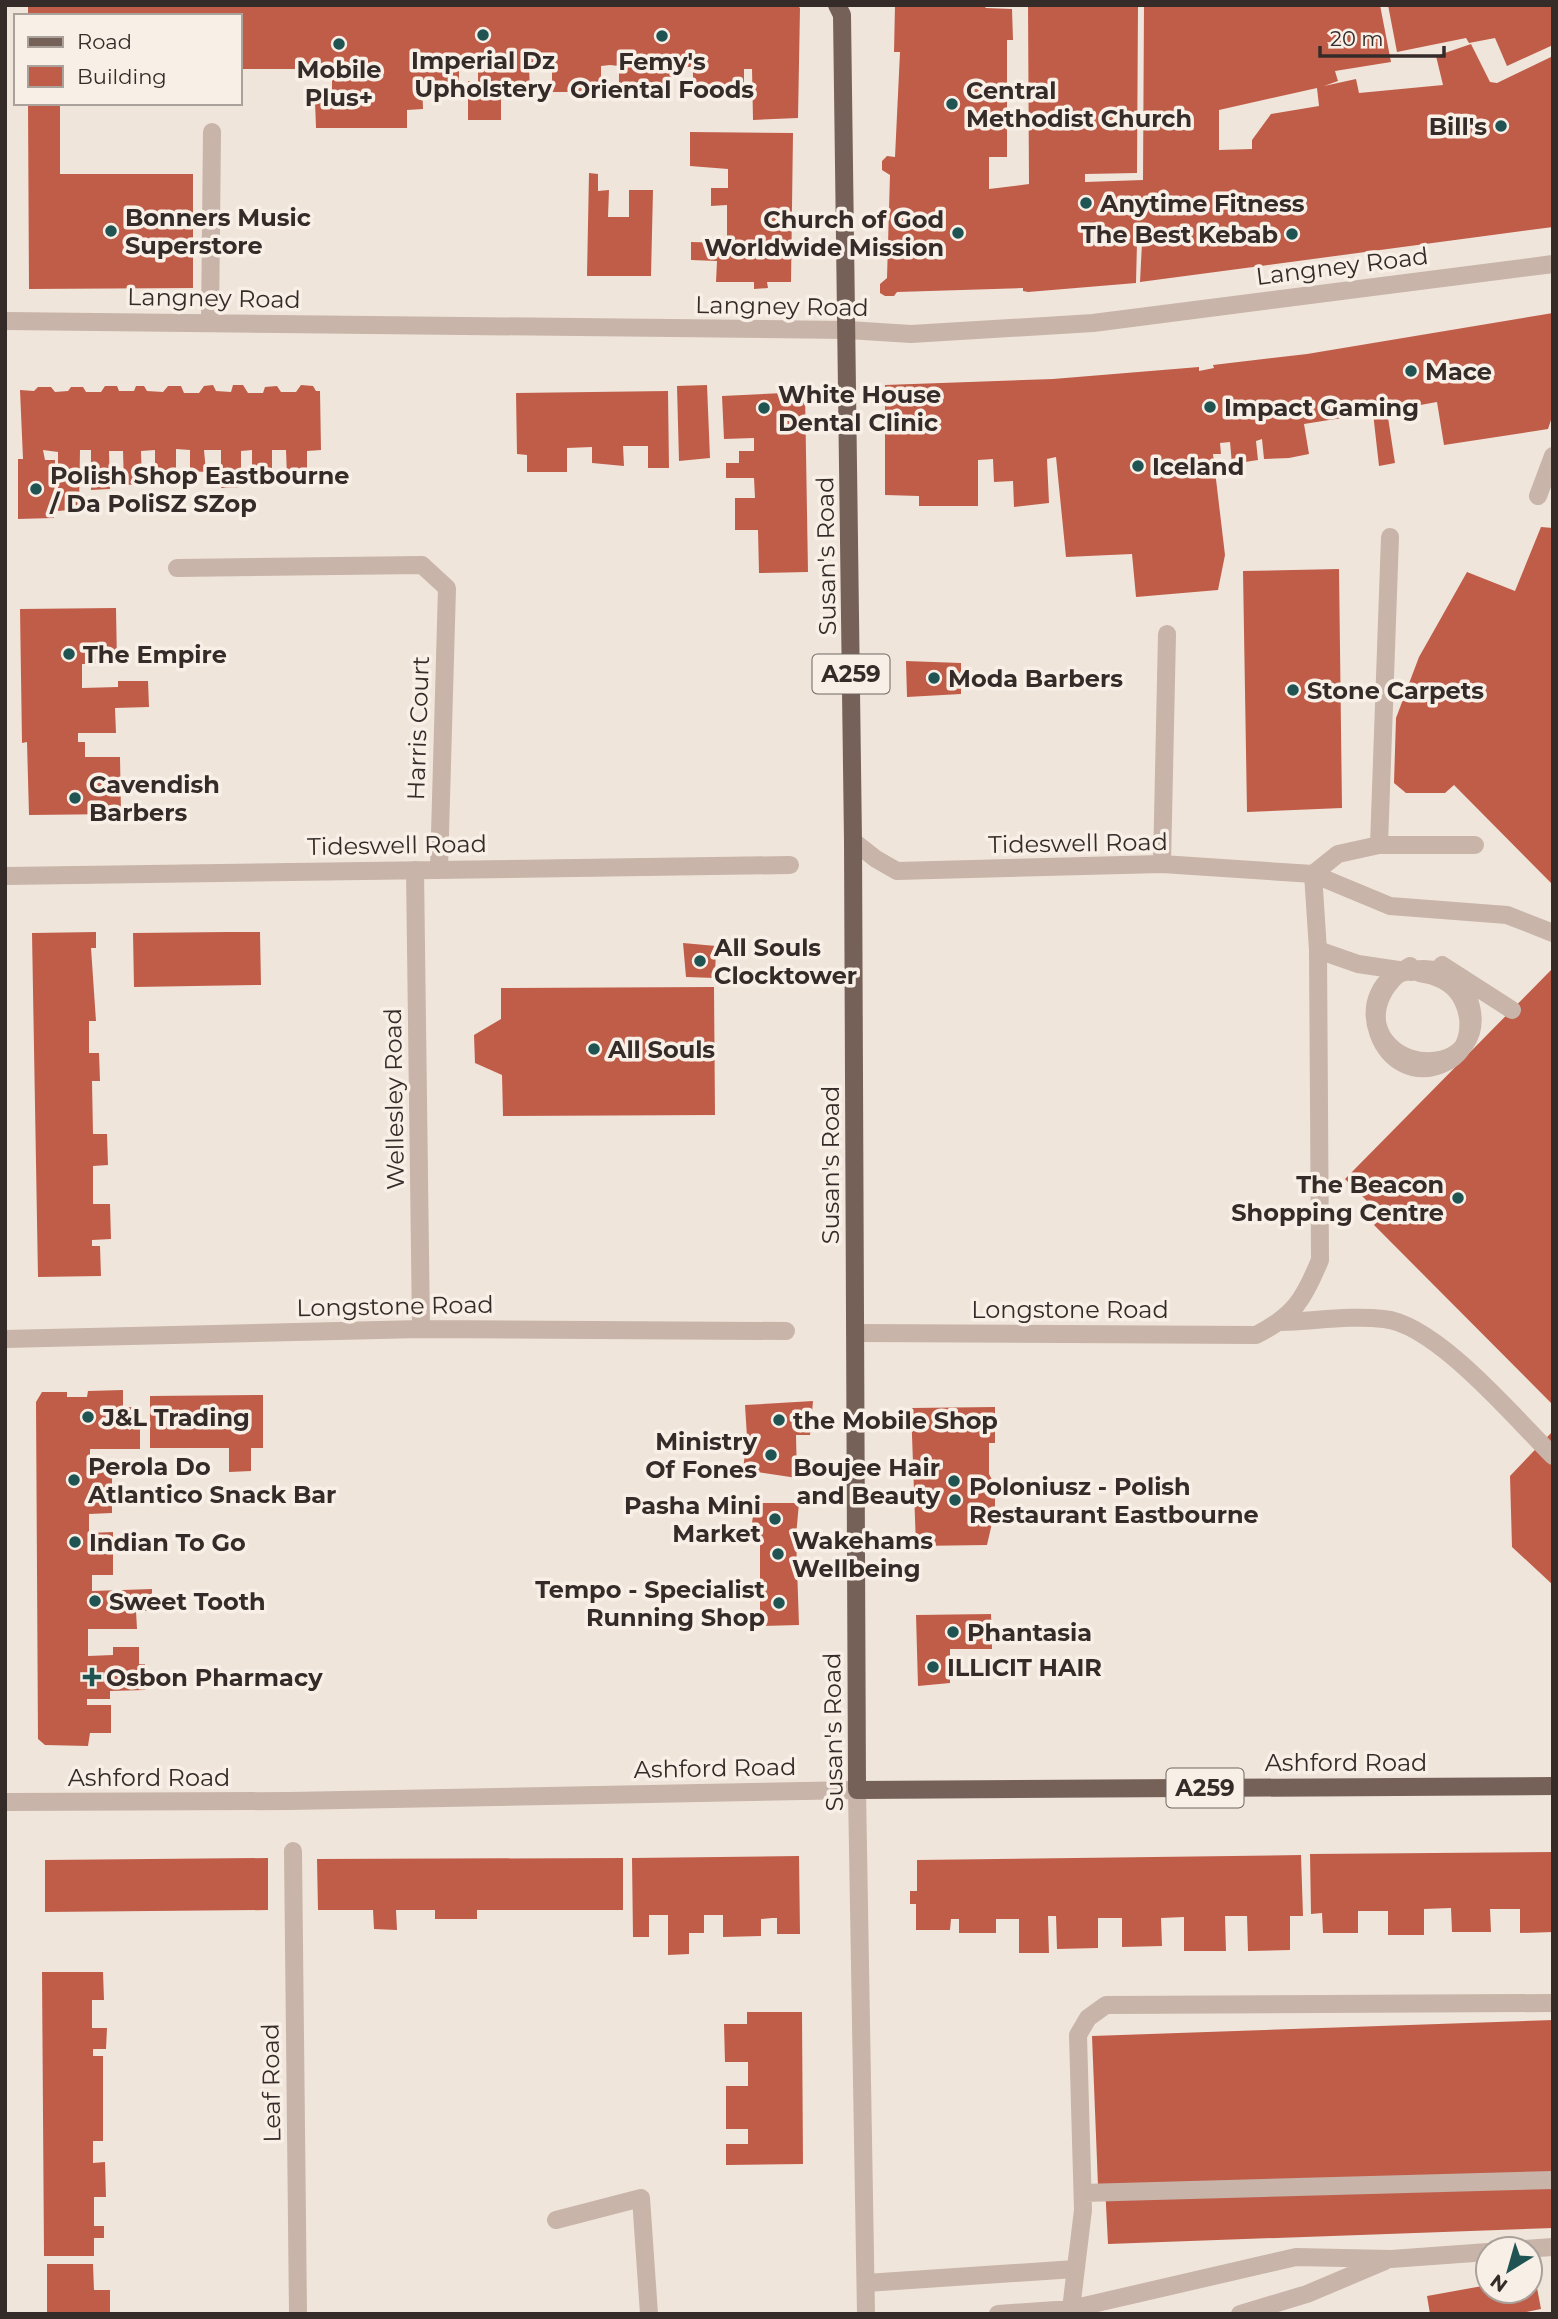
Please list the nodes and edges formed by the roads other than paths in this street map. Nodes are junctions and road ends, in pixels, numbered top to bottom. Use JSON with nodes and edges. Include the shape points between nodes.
{"nodes":[{"id":1,"x":842,"y":9,"type":"edge"},
{"id":2,"x":212,"y":132,"type":"dead end"},
{"id":3,"x":1553,"y":264,"type":"edge"},
{"id":4,"x":5,"y":321,"type":"edge"},
{"id":5,"x":210,"y":323,"type":"junction"},
{"id":6,"x":848,"y":330,"type":"junction"},
{"id":7,"x":1553,"y":456,"type":"edge"},
{"id":8,"x":1538,"y":496,"type":"dead end"},
{"id":9,"x":1390,"y":537,"type":"dead end"},
{"id":10,"x":177,"y":568,"type":"dead end"},
{"id":11,"x":1167,"y":634,"type":"dead end"},
{"id":12,"x":853,"y":841,"type":"junction"},
{"id":13,"x":1379,"y":845,"type":"junction"},
{"id":14,"x":1475,"y":845,"type":"dead end"},
{"id":15,"x":790,"y":864,"type":"dead end"},
{"id":16,"x":1162,"y":864,"type":"junction"},
{"id":17,"x":439,"y":869,"type":"junction"},
{"id":18,"x":415,"y":870,"type":"junction"},
{"id":19,"x":1313,"y":874,"type":"junction"},
{"id":20,"x":5,"y":876,"type":"edge"},
{"id":21,"x":1553,"y":933,"type":"edge"},
{"id":22,"x":1318,"y":950,"type":"junction"},
{"id":23,"x":1512,"y":1010,"type":"dead end"},
{"id":24,"x":1282,"y":1322,"type":"junction"},
{"id":25,"x":421,"y":1329,"type":"junction"},
{"id":26,"x":786,"y":1331,"type":"dead end"},
{"id":27,"x":855,"y":1333,"type":"junction"},
{"id":28,"x":5,"y":1339,"type":"edge"},
{"id":29,"x":1553,"y":1456,"type":"edge"},
{"id":30,"x":1553,"y":1786,"type":"edge"},
{"id":31,"x":857,"y":1790,"type":"junction"},
{"id":32,"x":5,"y":1802,"type":"edge"},
{"id":33,"x":293,"y":1851,"type":"dead end"},
{"id":34,"x":1553,"y":2003,"type":"edge"},
{"id":35,"x":1553,"y":2180,"type":"edge"},
{"id":36,"x":1083,"y":2202,"type":"junction"},
{"id":37,"x":556,"y":2220,"type":"dead end"},
{"id":38,"x":1474,"y":2253,"type":"edge"},
{"id":39,"x":1391,"y":2259,"type":"junction"},
{"id":40,"x":1075,"y":2269,"type":"junction"},
{"id":41,"x":866,"y":2283,"type":"junction"},
{"id":42,"x":1071,"y":2309,"type":"junction"},
{"id":43,"x":298,"y":2314,"type":"edge"},
{"id":44,"x":649,"y":2314,"type":"edge"},
{"id":45,"x":866,"y":2314,"type":"edge"},
{"id":46,"x":998,"y":2314,"type":"edge"},
{"id":47,"x":1240,"y":2314,"type":"edge"}],
"edges":[{"from":1,"to":6,"type":"main road","name":"Susan's Road","number":"A259"},
{"from":2,"to":5,"type":"street"},
{"from":3,"to":6,"type":"street","name":"Langney Road","via":[[1093,323],[911,334]]},
{"from":4,"to":5,"type":"street","name":"Langney Road"},
{"from":5,"to":6,"type":"street","name":"Langney Road"},
{"from":6,"to":12,"type":"main road","name":"Susan's Road","number":"A259"},
{"from":7,"to":8,"type":"street"},
{"from":9,"to":13,"type":"street"},
{"from":10,"to":17,"type":"street","name":"Harris Court","via":[[422,565],[447,588]]},
{"from":11,"to":16,"type":"street"},
{"from":12,"to":16,"type":"street","name":"Tideswell Road","via":[[897,871]]},
{"from":12,"to":27,"type":"main road","name":"Susan's Road","number":"A259"},
{"from":13,"to":14,"type":"street"},
{"from":13,"to":19,"type":"street","via":[[1338,854]]},
{"from":15,"to":17,"type":"street","name":"Tideswell Road"},
{"from":16,"to":19,"type":"street","name":"Tideswell Road"},
{"from":17,"to":18,"type":"street","name":"Tideswell Road"},
{"from":18,"to":20,"type":"street","name":"Tideswell Road"},
{"from":18,"to":25,"type":"street","name":"Wellesley Road"},
{"from":19,"to":21,"type":"street","name":"Tideswell Road","via":[[1390,906],[1507,915]]},
{"from":19,"to":22,"type":"street"},
{"from":22,"to":23,"type":"street","bridge":true,"via":[[1358,964],[1419,973],[1436,976],[1462,998],[1469,1028],[1467,1035],[1465,1043],[1459,1053],[1449,1061],[1419,1067],[1404,1063],[1380,1042],[1374,1026],[1374,1008],[1380,992],[1386,986],[1391,979],[1407,971],[1423,968],[1440,971],[1467,993],[1473,1023],[1469,1037],[1460,1048],[1438,1061],[1408,1058],[1395,1050],[1384,1037],[1378,1003],[1381,995],[1384,987],[1395,974],[1410,966],[1444,965]]},
{"from":22,"to":24,"type":"street","via":[[1320,1260],[1307,1291]]},
{"from":24,"to":27,"type":"street","name":"Longstone Road","via":[[1256,1335]]},
{"from":24,"to":29,"type":"street","via":[[1385,1318],[1420,1331]]},
{"from":25,"to":26,"type":"street","name":"Longstone Road"},
{"from":25,"to":28,"type":"street","name":"Longstone Road"},
{"from":27,"to":31,"type":"main road","name":"Susan's Road","number":"A259"},
{"from":30,"to":31,"type":"main road","name":"Ashford Road","number":"A259"},
{"from":31,"to":32,"type":"street","name":"Ashford Road"},
{"from":31,"to":41,"type":"street","name":"Susan's Road"},
{"from":33,"to":43,"type":"street","name":"Leaf Road"},
{"from":34,"to":36,"type":"street","via":[[1106,2005],[1088,2018],[1079,2035]]},
{"from":35,"to":36,"type":"street"},
{"from":36,"to":40,"type":"street"},
{"from":37,"to":44,"type":"street","via":[[640,2198]]},
{"from":38,"to":39,"type":"street"},
{"from":39,"to":42,"type":"street","via":[[1296,2257]]},
{"from":39,"to":47,"type":"street","via":[[1307,2294]]},
{"from":40,"to":41,"type":"street"},
{"from":40,"to":42,"type":"street"},
{"from":41,"to":45,"type":"street","name":"Susan's Road"},
{"from":42,"to":46,"type":"street"}]}
